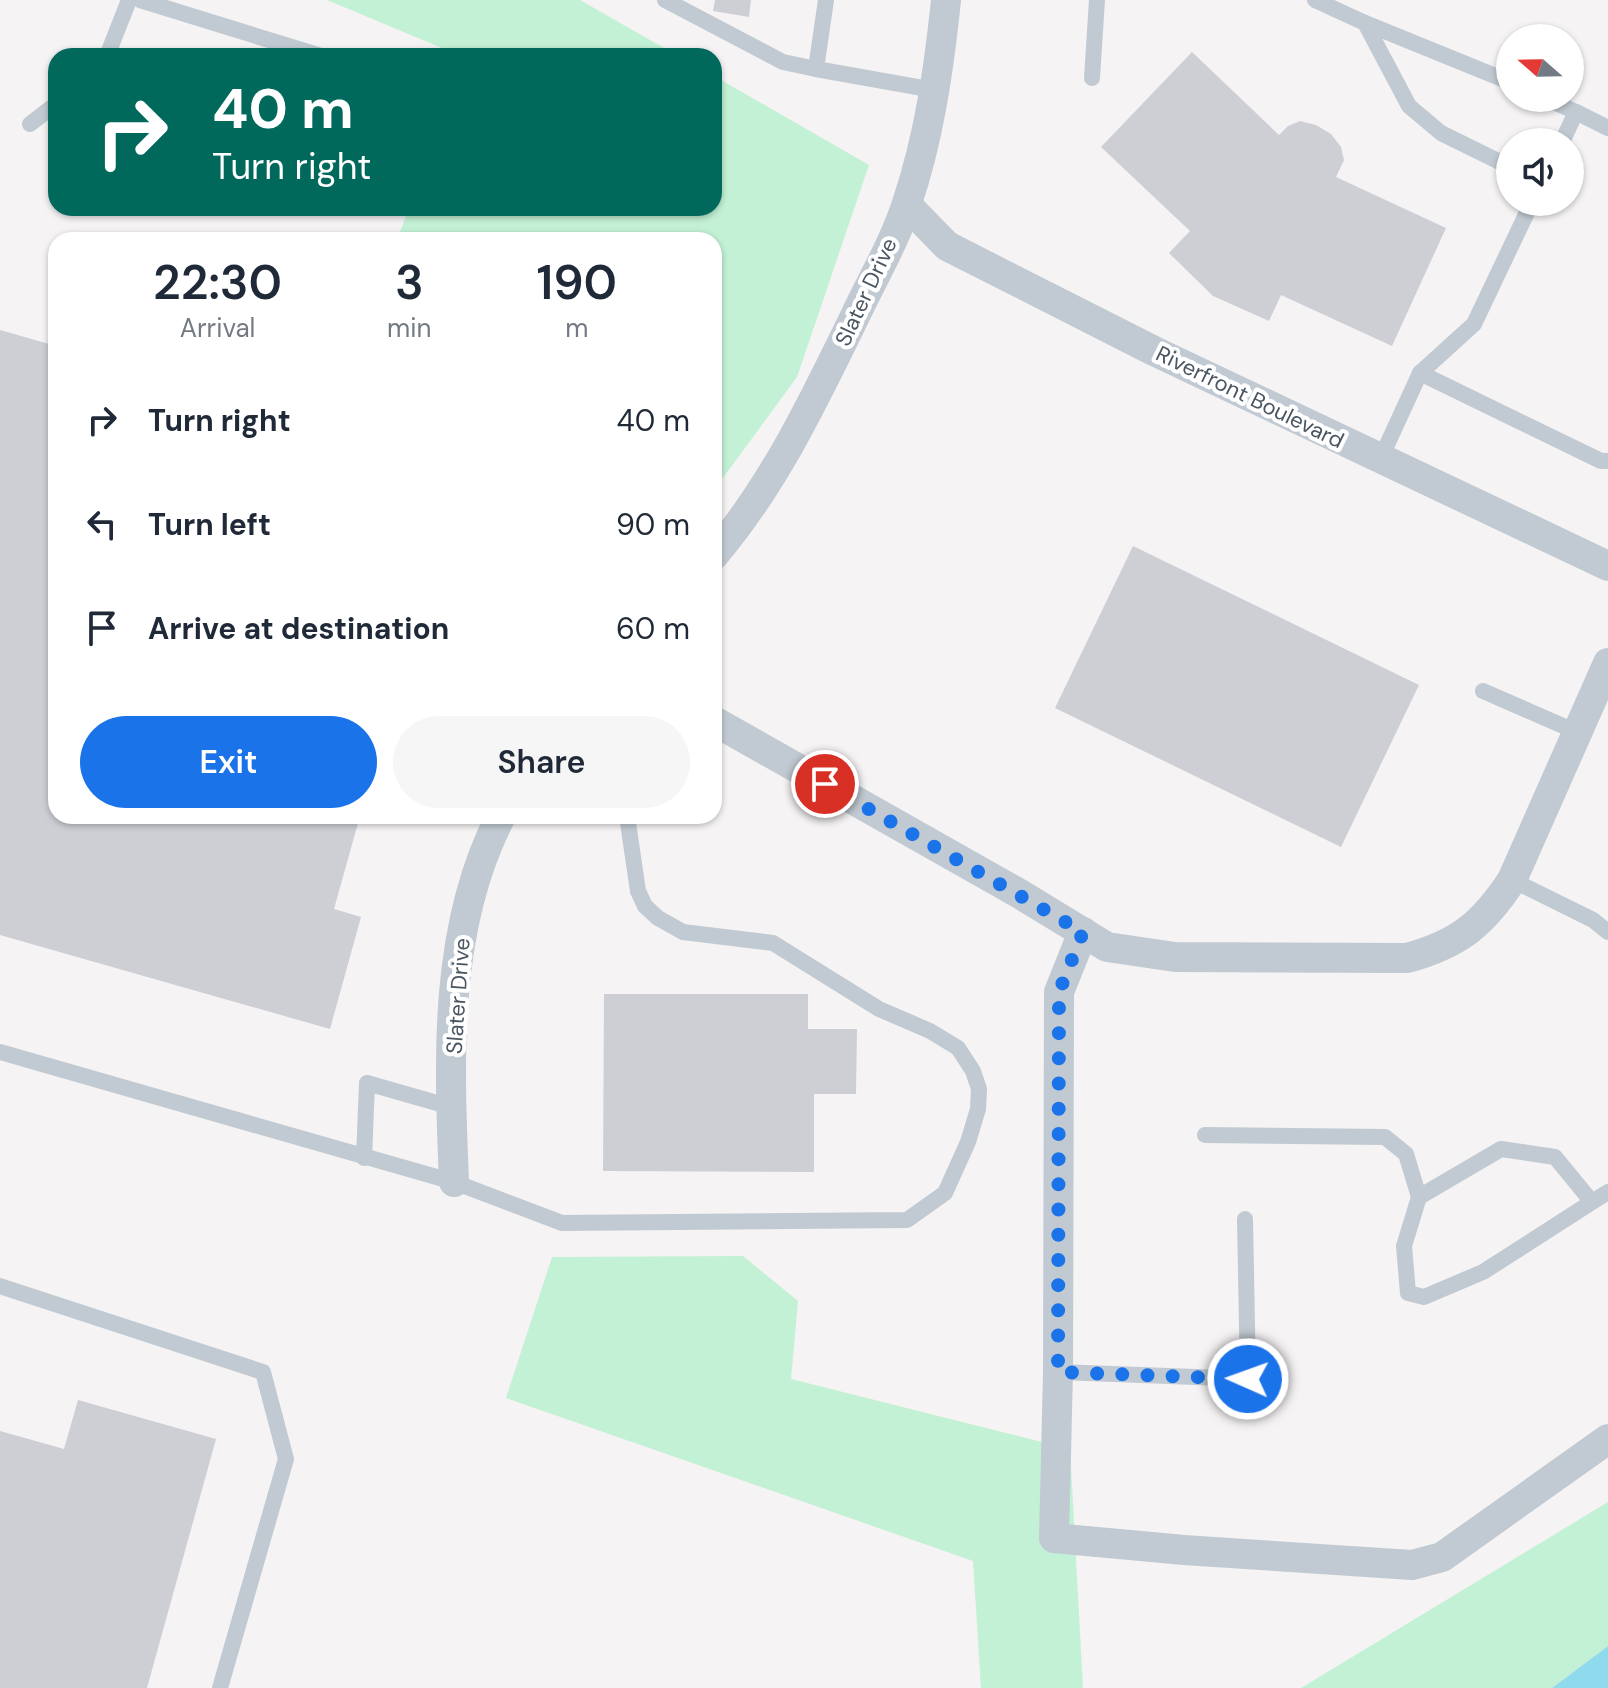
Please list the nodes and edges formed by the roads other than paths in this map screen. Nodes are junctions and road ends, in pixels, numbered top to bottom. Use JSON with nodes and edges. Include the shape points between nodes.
{"nodes":[{"id":1,"x":129,"y":0,"type":"edge"},
{"id":2,"x":140,"y":0,"type":"edge"},
{"id":3,"x":665,"y":0,"type":"edge"},
{"id":4,"x":826,"y":0,"type":"edge"},
{"id":5,"x":946,"y":0,"type":"edge"},
{"id":6,"x":1097,"y":0,"type":"edge"},
{"id":7,"x":1315,"y":0,"type":"edge"},
{"id":8,"x":1365,"y":23,"type":"junction"},
{"id":9,"x":110,"y":48,"type":"edge"},
{"id":10,"x":295,"y":48,"type":"edge"},
{"id":11,"x":816,"y":69,"type":"junction"},
{"id":12,"x":1496,"y":76,"type":"edge"},
{"id":13,"x":1092,"y":78,"type":"dead end"},
{"id":14,"x":934,"y":90,"type":"junction"},
{"id":15,"x":48,"y":110,"type":"edge"},
{"id":16,"x":1576,"y":112,"type":"joint"},
{"id":17,"x":30,"y":124,"type":"dead end"},
{"id":18,"x":1569,"y":128,"type":"edge"},
{"id":19,"x":1608,"y":128,"type":"edge"},
{"id":20,"x":1496,"y":160,"type":"edge"},
{"id":21,"x":907,"y":205,"type":"junction"},
{"id":22,"x":1525,"y":216,"type":"edge"},
{"id":23,"x":1420,"y":373,"type":"junction"},
{"id":24,"x":1380,"y":460,"type":"junction"},
{"id":25,"x":1608,"y":461,"type":"edge"},
{"id":26,"x":722,"y":546,"type":"edge"},
{"id":27,"x":1608,"y":566,"type":"edge"},
{"id":28,"x":1608,"y":663,"type":"edge"},
{"id":29,"x":1483,"y":691,"type":"dead end"},
{"id":30,"x":722,"y":726,"type":"edge"},
{"id":31,"x":1577,"y":732,"type":"junction"},
{"id":32,"x":497,"y":824,"type":"edge"},
{"id":33,"x":628,"y":824,"type":"edge"},
{"id":34,"x":1512,"y":880,"type":"junction"},
{"id":35,"x":1083,"y":932,"type":"junction"},
{"id":36,"x":1608,"y":932,"type":"edge"},
{"id":37,"x":0,"y":1052,"type":"edge"},
{"id":38,"x":451,"y":1107,"type":"junction"},
{"id":39,"x":1205,"y":1135,"type":"dead end"},
{"id":40,"x":364,"y":1158,"type":"junction"},
{"id":41,"x":454,"y":1182,"type":"junction"},
{"id":42,"x":1608,"y":1192,"type":"edge"},
{"id":43,"x":1419,"y":1197,"type":"junction"},
{"id":44,"x":1592,"y":1202,"type":"junction"},
{"id":45,"x":1245,"y":1219,"type":"dead end"},
{"id":46,"x":0,"y":1286,"type":"edge"},
{"id":47,"x":1058,"y":1372,"type":"junction"},
{"id":48,"x":1248,"y":1379,"type":"junction"},
{"id":49,"x":1281,"y":1380,"type":"dead end"},
{"id":50,"x":1608,"y":1439,"type":"edge"},
{"id":51,"x":220,"y":1688,"type":"edge"}],
"edges":[{"from":1,"to":9,"type":"lane"},
{"from":2,"to":10,"type":"lane"},
{"from":3,"to":11,"type":"lane","via":[[783,62]]},
{"from":4,"to":11,"type":"lane"},
{"from":5,"to":14,"type":"street","name":"Slater Drive"},
{"from":6,"to":13,"type":"lane"},
{"from":7,"to":8,"type":"lane"},
{"from":8,"to":12,"type":"lane"},
{"from":8,"to":20,"type":"lane","via":[[1409,106],[1441,133]]},
{"from":11,"to":14,"type":"lane"},
{"from":14,"to":21,"type":"street","name":"Slater Drive"},
{"from":15,"to":17,"type":"lane"},
{"from":16,"to":18,"type":"lane"},
{"from":16,"to":19,"type":"lane"},
{"from":21,"to":24,"type":"street","name":"Riverfront Boulevard","via":[[947,246]]},
{"from":21,"to":26,"type":"street","name":"Slater Drive","via":[[789,447],[745,519]]},
{"from":22,"to":23,"type":"lane","via":[[1474,324]]},
{"from":23,"to":24,"type":"lane"},
{"from":23,"to":25,"type":"lane"},
{"from":24,"to":27,"type":"street","name":"Riverfront Boulevard"},
{"from":28,"to":31,"type":"street"},
{"from":29,"to":31,"type":"lane"},
{"from":30,"to":35,"type":"street"},
{"from":31,"to":34,"type":"street"},
{"from":32,"to":38,"type":"street","name":"Slater Drive","via":[[474,883],[457,959]]},
{"from":33,"to":41,"type":"lane","via":[[638,891],[658,918],[683,932],[773,943],[879,1009],[958,1048],[979,1089],[978,1109],[945,1193],[907,1220],[562,1223]]},
{"from":34,"to":35,"type":"street","via":[[1492,911],[1473,928],[1430,952],[1407,958],[1175,957],[1107,947]]},
{"from":34,"to":36,"type":"lane"},
{"from":35,"to":47,"type":"street","via":[[1059,992]]},
{"from":37,"to":40,"type":"lane"},
{"from":38,"to":40,"type":"lane","via":[[367,1083]]},
{"from":38,"to":41,"type":"street","name":"Slater Drive"},
{"from":39,"to":43,"type":"lane","via":[[1385,1137],[1406,1154]]},
{"from":40,"to":41,"type":"lane"},
{"from":42,"to":44,"type":"lane"},
{"from":43,"to":44,"type":"lane","via":[[1501,1149],[1555,1157]]},
{"from":43,"to":44,"type":"lane","via":[[1404,1246],[1408,1293],[1424,1297],[1483,1272]]},
{"from":45,"to":48,"type":"lane"},
{"from":46,"to":51,"type":"lane","via":[[263,1372],[286,1459]]},
{"from":47,"to":48,"type":"lane"},
{"from":47,"to":50,"type":"street","via":[[1054,1538],[1412,1565],[1442,1557]]},
{"from":48,"to":49,"type":"lane"}]}
